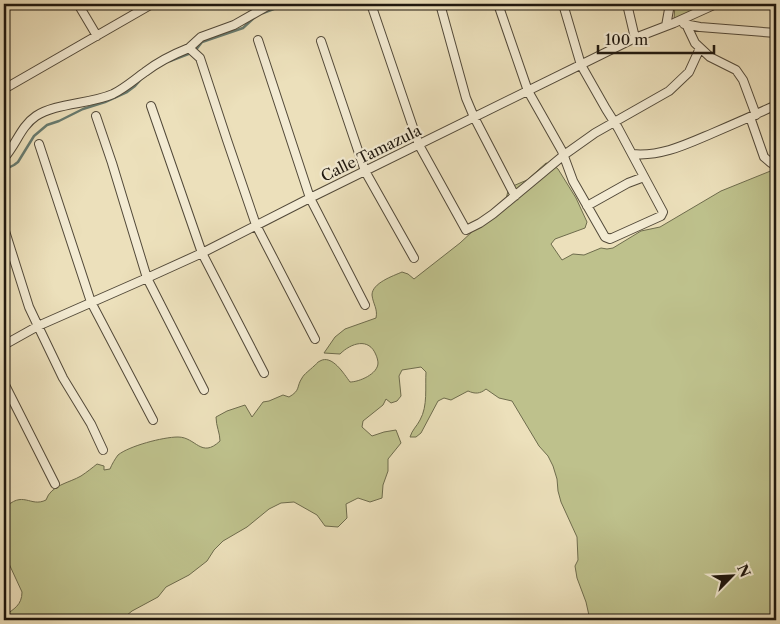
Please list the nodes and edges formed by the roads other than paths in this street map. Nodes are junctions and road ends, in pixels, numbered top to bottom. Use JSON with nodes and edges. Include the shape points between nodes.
{"nodes":[{"id":1,"x":78,"y":4,"type":"edge"},
{"id":2,"x":152,"y":4,"type":"edge"},
{"id":3,"x":271,"y":4,"type":"edge"},
{"id":4,"x":371,"y":4,"type":"edge"},
{"id":5,"x":440,"y":4,"type":"edge"},
{"id":6,"x":498,"y":4,"type":"edge"},
{"id":7,"x":563,"y":4,"type":"edge"},
{"id":8,"x":627,"y":4,"type":"edge"},
{"id":9,"x":670,"y":4,"type":"edge"},
{"id":10,"x":716,"y":4,"type":"edge"},
{"id":11,"x":686,"y":24,"type":"junction"},
{"id":12,"x":670,"y":25,"type":"junction"},
{"id":13,"x":776,"y":33,"type":"edge"},
{"id":14,"x":97,"y":36,"type":"junction"},
{"id":15,"x":635,"y":38,"type":"junction"},
{"id":16,"x":258,"y":40,"type":"dead end"},
{"id":17,"x":321,"y":41,"type":"dead end"},
{"id":18,"x":189,"y":48,"type":"junction"},
{"id":19,"x":700,"y":48,"type":"junction"},
{"id":20,"x":581,"y":65,"type":"junction"},
{"id":21,"x":4,"y":89,"type":"edge"},
{"id":22,"x":528,"y":91,"type":"junction"},
{"id":23,"x":776,"y":105,"type":"edge"},
{"id":24,"x":151,"y":106,"type":"dead end"},
{"id":25,"x":96,"y":116,"type":"dead end"},
{"id":26,"x":753,"y":116,"type":"junction"},
{"id":27,"x":474,"y":117,"type":"junction"},
{"id":28,"x":614,"y":123,"type":"junction"},
{"id":29,"x":39,"y":144,"type":"dead end"},
{"id":30,"x":419,"y":145,"type":"junction"},
{"id":31,"x":632,"y":154,"type":"junction"},
{"id":32,"x":564,"y":155,"type":"junction"},
{"id":33,"x":4,"y":158,"type":"edge"},
{"id":34,"x":776,"y":163,"type":"edge"},
{"id":35,"x":365,"y":171,"type":"junction"},
{"id":36,"x":644,"y":177,"type":"junction"},
{"id":37,"x":515,"y":196,"type":"junction"},
{"id":38,"x":310,"y":198,"type":"junction"},
{"id":39,"x":587,"y":206,"type":"junction"},
{"id":40,"x":256,"y":226,"type":"junction"},
{"id":41,"x":4,"y":228,"type":"edge"},
{"id":42,"x":202,"y":253,"type":"junction"},
{"id":43,"x":414,"y":258,"type":"dead end"},
{"id":44,"x":147,"y":278,"type":"junction"},
{"id":45,"x":91,"y":302,"type":"junction"},
{"id":46,"x":365,"y":305,"type":"dead end"},
{"id":47,"x":38,"y":326,"type":"junction"},
{"id":48,"x":315,"y":339,"type":"dead end"},
{"id":49,"x":4,"y":345,"type":"edge"},
{"id":50,"x":264,"y":373,"type":"dead end"},
{"id":51,"x":4,"y":383,"type":"edge"},
{"id":52,"x":204,"y":390,"type":"dead end"},
{"id":53,"x":153,"y":420,"type":"dead end"},
{"id":54,"x":103,"y":450,"type":"dead end"},
{"id":55,"x":55,"y":484,"type":"dead end"}],
"edges":[{"from":1,"to":14,"type":"street"},
{"from":2,"to":14,"type":"street"},
{"from":3,"to":18,"type":"street","via":[[234,25],[201,38]]},
{"from":4,"to":30,"type":"street"},
{"from":5,"to":27,"type":"street"},
{"from":6,"to":22,"type":"street"},
{"from":7,"to":20,"type":"street"},
{"from":8,"to":15,"type":"street"},
{"from":9,"to":12,"type":"street"},
{"from":10,"to":12,"type":"street","name":"Calle Tamazula"},
{"from":11,"to":12,"type":"street"},
{"from":11,"to":13,"type":"street"},
{"from":11,"to":19,"type":"street"},
{"from":12,"to":15,"type":"street","name":"Calle Tamazula"},
{"from":14,"to":21,"type":"street"},
{"from":15,"to":20,"type":"street","name":"Calle Tamazula"},
{"from":16,"to":38,"type":"street"},
{"from":17,"to":35,"type":"street"},
{"from":18,"to":33,"type":"street","via":[[157,64],[112,94],[42,112],[28,122]]},
{"from":18,"to":40,"type":"street","via":[[200,58]]},
{"from":19,"to":26,"type":"street","via":[[736,70]]},
{"from":19,"to":28,"type":"street","via":[[689,72],[669,91]]},
{"from":20,"to":22,"type":"street","name":"Calle Tamazula"},
{"from":20,"to":28,"type":"street"},
{"from":22,"to":27,"type":"street","name":"Calle Tamazula"},
{"from":22,"to":32,"type":"street"},
{"from":23,"to":26,"type":"street"},
{"from":24,"to":42,"type":"street"},
{"from":25,"to":44,"type":"street"},
{"from":26,"to":31,"type":"street","via":[[677,148],[654,154]]},
{"from":26,"to":34,"type":"street","via":[[764,157],[771,164]]},
{"from":27,"to":30,"type":"street","name":"Calle Tamazula"},
{"from":27,"to":37,"type":"street"},
{"from":28,"to":31,"type":"street"},
{"from":28,"to":32,"type":"street"},
{"from":29,"to":45,"type":"street"},
{"from":30,"to":35,"type":"street","name":"Calle Tamazula"},
{"from":30,"to":37,"type":"street","via":[[466,230],[480,224]]},
{"from":31,"to":36,"type":"street"},
{"from":32,"to":37,"type":"street"},
{"from":32,"to":39,"type":"street"},
{"from":35,"to":38,"type":"street","name":"Calle Tamazula"},
{"from":35,"to":43,"type":"street"},
{"from":36,"to":39,"type":"street"},
{"from":36,"to":39,"type":"street","via":[[663,212],[661,216],[610,240]]},
{"from":38,"to":40,"type":"street","name":"Calle Tamazula"},
{"from":38,"to":46,"type":"street"},
{"from":40,"to":42,"type":"street","name":"Calle Tamazula"},
{"from":40,"to":48,"type":"street"},
{"from":41,"to":47,"type":"street"},
{"from":42,"to":44,"type":"street","name":"Calle Tamazula"},
{"from":42,"to":50,"type":"street"},
{"from":44,"to":45,"type":"street","name":"Calle Tamazula"},
{"from":44,"to":52,"type":"street"},
{"from":45,"to":47,"type":"street","name":"Calle Tamazula"},
{"from":45,"to":53,"type":"street"},
{"from":47,"to":49,"type":"street","name":"Calle Tamazula"},
{"from":47,"to":54,"type":"street"},
{"from":51,"to":55,"type":"street"}]}
